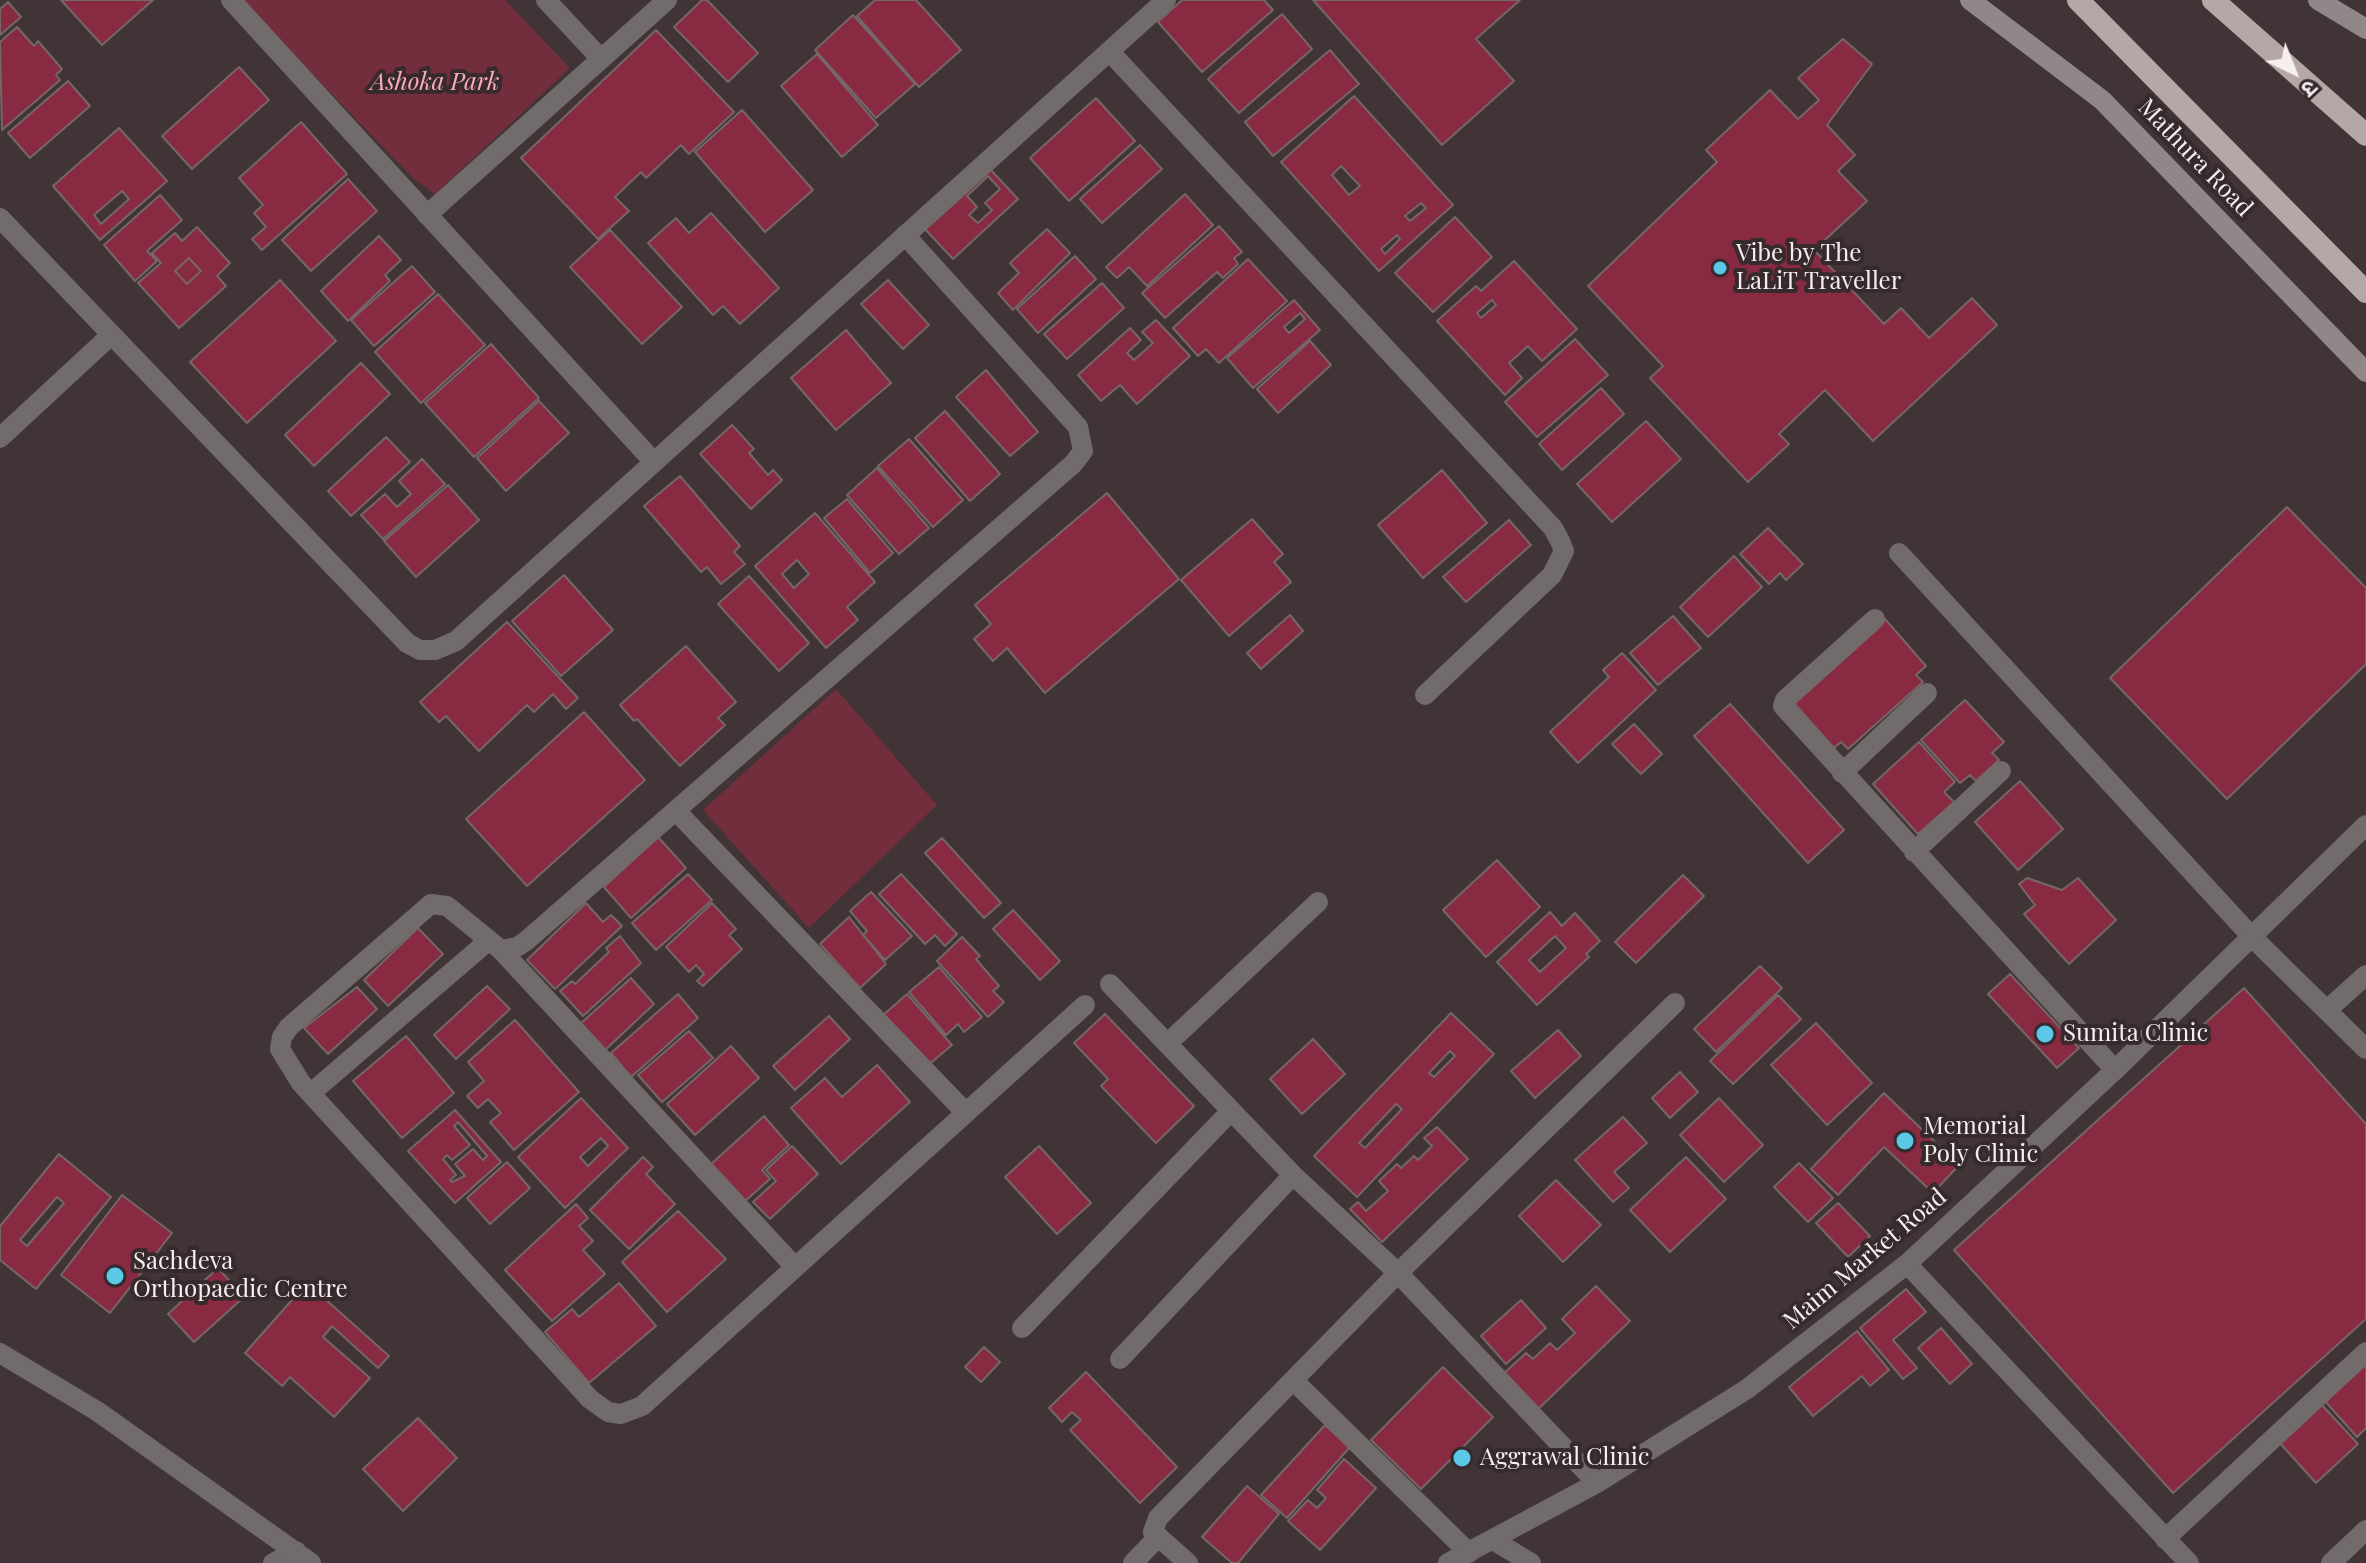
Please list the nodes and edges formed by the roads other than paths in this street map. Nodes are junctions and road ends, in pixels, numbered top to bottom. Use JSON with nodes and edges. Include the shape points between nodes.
{"nodes":[{"id":1,"x":231,"y":0,"type":"edge"},
{"id":2,"x":546,"y":0,"type":"edge"},
{"id":3,"x":667,"y":0,"type":"edge"},
{"id":4,"x":1166,"y":0,"type":"edge"},
{"id":5,"x":1970,"y":0,"type":"edge"},
{"id":6,"x":2078,"y":0,"type":"edge"},
{"id":7,"x":2213,"y":0,"type":"edge"},
{"id":8,"x":2318,"y":0,"type":"edge"},
{"id":9,"x":2366,"y":29,"type":"edge"},
{"id":10,"x":1110,"y":52,"type":"junction"},
{"id":11,"x":601,"y":59,"type":"junction"},
{"id":12,"x":2366,"y":135,"type":"edge"},
{"id":13,"x":427,"y":215,"type":"junction"},
{"id":14,"x":0,"y":218,"type":"edge"},
{"id":15,"x":905,"y":235,"type":"junction"},
{"id":16,"x":2366,"y":292,"type":"edge"},
{"id":17,"x":110,"y":336,"type":"junction"},
{"id":18,"x":2366,"y":372,"type":"edge"},
{"id":19,"x":0,"y":438,"type":"edge"},
{"id":20,"x":653,"y":461,"type":"junction"},
{"id":21,"x":1899,"y":553,"type":"dead end"},
{"id":22,"x":1875,"y":619,"type":"dead end"},
{"id":23,"x":1927,"y":693,"type":"dead end"},
{"id":24,"x":1425,"y":695,"type":"dead end"},
{"id":25,"x":2001,"y":771,"type":"dead end"},
{"id":26,"x":1842,"y":773,"type":"junction"},
{"id":27,"x":677,"y":812,"type":"junction"},
{"id":28,"x":2366,"y":825,"type":"edge"},
{"id":29,"x":1914,"y":852,"type":"junction"},
{"id":30,"x":1318,"y":902,"type":"dead end"},
{"id":31,"x":2252,"y":937,"type":"junction"},
{"id":32,"x":494,"y":946,"type":"junction"},
{"id":33,"x":2366,"y":975,"type":"edge"},
{"id":34,"x":1110,"y":984,"type":"dead end"},
{"id":35,"x":1675,"y":1003,"type":"dead end"},
{"id":36,"x":1085,"y":1005,"type":"dead end"},
{"id":37,"x":2327,"y":1010,"type":"junction"},
{"id":38,"x":1167,"y":1044,"type":"junction"},
{"id":39,"x":2366,"y":1049,"type":"edge"},
{"id":40,"x":2115,"y":1070,"type":"junction"},
{"id":41,"x":311,"y":1093,"type":"junction"},
{"id":42,"x":1231,"y":1111,"type":"junction"},
{"id":43,"x":966,"y":1113,"type":"junction"},
{"id":44,"x":1293,"y":1175,"type":"junction"},
{"id":45,"x":1907,"y":1264,"type":"junction"},
{"id":46,"x":795,"y":1267,"type":"junction"},
{"id":47,"x":1398,"y":1273,"type":"junction"},
{"id":48,"x":1022,"y":1328,"type":"dead end"},
{"id":49,"x":2366,"y":1352,"type":"edge"},
{"id":50,"x":0,"y":1353,"type":"edge"},
{"id":51,"x":1120,"y":1359,"type":"dead end"},
{"id":52,"x":1293,"y":1380,"type":"junction"},
{"id":53,"x":1597,"y":1483,"type":"junction"},
{"id":54,"x":2366,"y":1530,"type":"edge"},
{"id":55,"x":1158,"y":1537,"type":"junction"},
{"id":56,"x":2165,"y":1539,"type":"junction"},
{"id":57,"x":1493,"y":1540,"type":"junction"},
{"id":58,"x":1469,"y":1553,"type":"junction"},
{"id":59,"x":303,"y":1557,"type":"edge"},
{"id":60,"x":273,"y":1563,"type":"edge"},
{"id":61,"x":1133,"y":1563,"type":"edge"},
{"id":62,"x":1188,"y":1563,"type":"edge"},
{"id":63,"x":1448,"y":1563,"type":"edge"},
{"id":64,"x":1531,"y":1563,"type":"edge"},
{"id":65,"x":2189,"y":1563,"type":"edge"},
{"id":66,"x":2331,"y":1563,"type":"edge"}],
"edges":[{"from":1,"to":13,"type":"street"},
{"from":2,"to":11,"type":"street"},
{"from":3,"to":11,"type":"street"},
{"from":4,"to":10,"type":"street"},
{"from":5,"to":18,"type":"main road","name":"Mathura Road","via":[[2102,100]]},
{"from":6,"to":16,"type":"highway","name":"Mathura Road"},
{"from":7,"to":12,"type":"highway"},
{"from":8,"to":9,"type":"main road"},
{"from":10,"to":15,"type":"street"},
{"from":10,"to":24,"type":"street","via":[[1560,541],[1564,551],[1552,575]]},
{"from":11,"to":13,"type":"street"},
{"from":13,"to":20,"type":"street"},
{"from":14,"to":17,"type":"street"},
{"from":15,"to":20,"type":"street"},
{"from":15,"to":27,"type":"street","via":[[1078,427],[1083,451]]},
{"from":17,"to":19,"type":"street"},
{"from":17,"to":20,"type":"street","via":[[407,643],[420,650],[456,641]]},
{"from":21,"to":31,"type":"street"},
{"from":22,"to":26,"type":"street","via":[[1783,706]]},
{"from":23,"to":26,"type":"street"},
{"from":25,"to":29,"type":"street"},
{"from":26,"to":29,"type":"street"},
{"from":27,"to":32,"type":"street","via":[[526,941],[517,947]]},
{"from":27,"to":43,"type":"street"},
{"from":28,"to":31,"type":"street","name":"Maim Market Road"},
{"from":29,"to":40,"type":"street"},
{"from":30,"to":38,"type":"street"},
{"from":31,"to":37,"type":"street"},
{"from":31,"to":40,"type":"street","name":"Maim Market Road"},
{"from":32,"to":41,"type":"street"},
{"from":32,"to":41,"type":"street","via":[[447,906],[431,904],[282,1037],[282,1056]]},
{"from":32,"to":46,"type":"street"},
{"from":33,"to":37,"type":"street"},
{"from":34,"to":38,"type":"street"},
{"from":35,"to":47,"type":"street"},
{"from":36,"to":43,"type":"street"},
{"from":37,"to":39,"type":"street"},
{"from":38,"to":42,"type":"street"},
{"from":40,"to":45,"type":"street","name":"Maim Market Road"},
{"from":41,"to":46,"type":"street","via":[[590,1399],[608,1412],[621,1414],[642,1406]]},
{"from":42,"to":44,"type":"street"},
{"from":42,"to":48,"type":"street"},
{"from":43,"to":46,"type":"street"},
{"from":44,"to":47,"type":"street"},
{"from":44,"to":51,"type":"street"},
{"from":45,"to":53,"type":"street","name":"Maim Market Road","via":[[1747,1389]]},
{"from":45,"to":56,"type":"street"},
{"from":47,"to":52,"type":"street"},
{"from":47,"to":53,"type":"street"},
{"from":49,"to":56,"type":"street"},
{"from":50,"to":59,"type":"street","via":[[97,1411]]},
{"from":52,"to":55,"type":"street","via":[[1158,1518],[1152,1527]]},
{"from":52,"to":58,"type":"street"},
{"from":53,"to":57,"type":"street","name":"Maim Market Road"},
{"from":54,"to":66,"type":"street"},
{"from":55,"to":61,"type":"street"},
{"from":55,"to":62,"type":"street"},
{"from":56,"to":65,"type":"street"},
{"from":57,"to":58,"type":"street","name":"Maim Market Road"},
{"from":57,"to":64,"type":"street"},
{"from":58,"to":63,"type":"street","name":"Maim Market Road"},
{"from":59,"to":60,"type":"street"}]}
